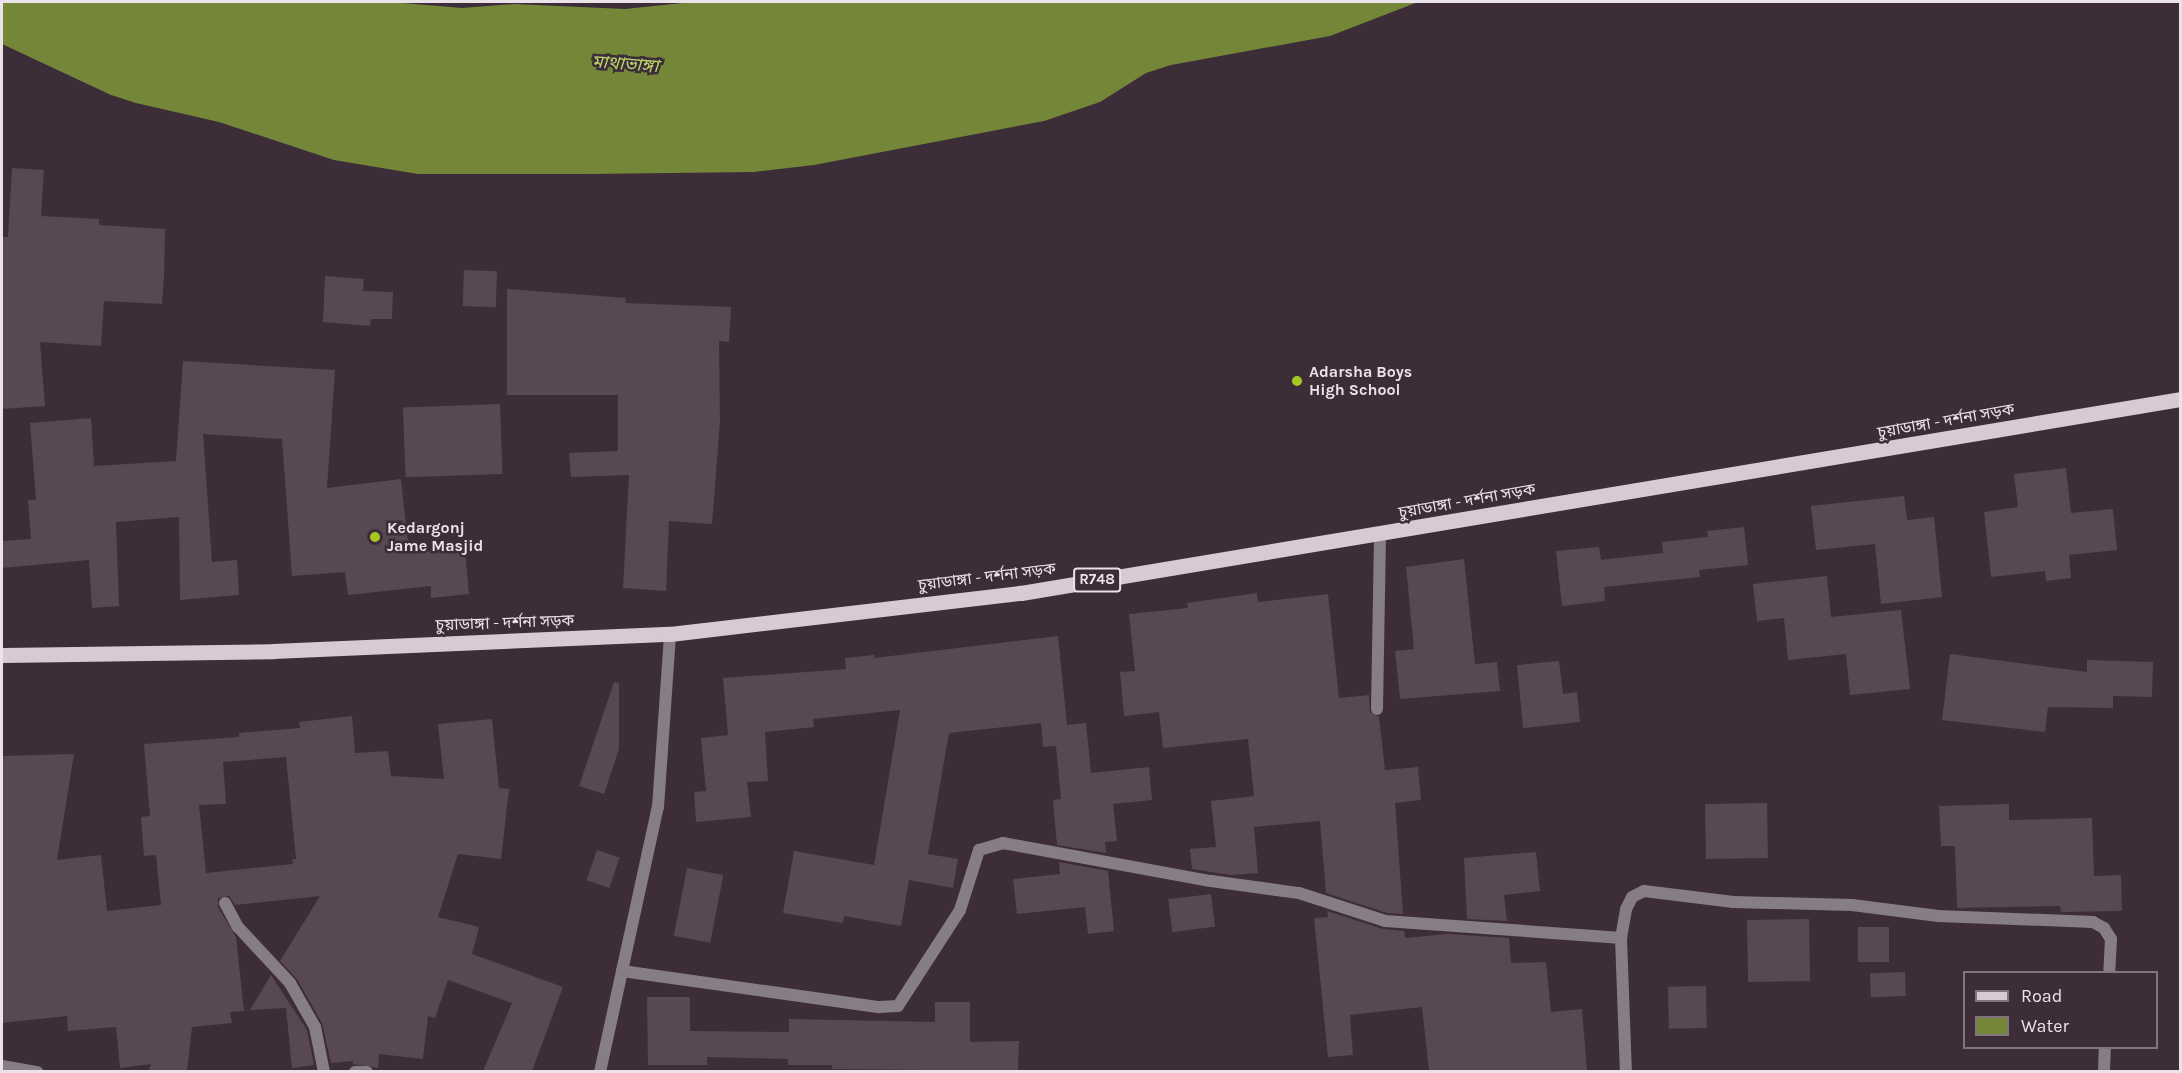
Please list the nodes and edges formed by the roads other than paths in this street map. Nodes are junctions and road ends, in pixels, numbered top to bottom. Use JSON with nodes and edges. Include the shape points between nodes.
{"nodes":[{"id":1,"x":2181,"y":399,"type":"edge"},
{"id":2,"x":1380,"y":534,"type":"junction"},
{"id":3,"x":670,"y":634,"type":"junction"},
{"id":4,"x":2,"y":655,"type":"edge"},
{"id":5,"x":1377,"y":709,"type":"dead end"},
{"id":6,"x":225,"y":903,"type":"dead end"},
{"id":7,"x":1621,"y":938,"type":"junction"},
{"id":8,"x":622,"y":971,"type":"junction"},
{"id":9,"x":2109,"y":971,"type":"edge"},
{"id":10,"x":2105,"y":1049,"type":"edge"},
{"id":11,"x":2,"y":1066,"type":"edge"},
{"id":12,"x":37,"y":1071,"type":"edge"},
{"id":13,"x":324,"y":1071,"type":"edge"},
{"id":14,"x":355,"y":1071,"type":"edge"},
{"id":15,"x":368,"y":1071,"type":"edge"},
{"id":16,"x":600,"y":1071,"type":"edge"},
{"id":17,"x":1626,"y":1071,"type":"edge"},
{"id":18,"x":2104,"y":1071,"type":"edge"}],
"edges":[{"from":1,"to":2,"type":"main road","name":"চুয়াডাঙ্গা - দর্শনা সড়ক","number":"R748"},
{"from":2,"to":3,"type":"main road","name":"চুয়াডাঙ্গা - দর্শনা সড়ক","number":"R748","via":[[1021,593]]},
{"from":2,"to":5,"type":"street"},
{"from":3,"to":4,"type":"main road","name":"চুয়াডাঙ্গা - দর্শনা সড়ক","number":"R748","via":[[273,651]]},
{"from":3,"to":8,"type":"street","via":[[658,807]]},
{"from":6,"to":13,"type":"street","via":[[238,927],[290,983],[315,1027]]},
{"from":7,"to":8,"type":"street","via":[[1385,921],[1299,893],[1003,843],[979,850],[960,910],[898,1006],[879,1007]]},
{"from":7,"to":9,"type":"street","via":[[1632,897],[1644,891],[1733,902],[1852,905],[1938,916],[2092,922],[2104,928],[2111,939]]},
{"from":7,"to":17,"type":"street"},
{"from":8,"to":16,"type":"street"},
{"from":10,"to":18,"type":"street"},
{"from":11,"to":12,"type":"street"},
{"from":14,"to":15,"type":"street"}]}
